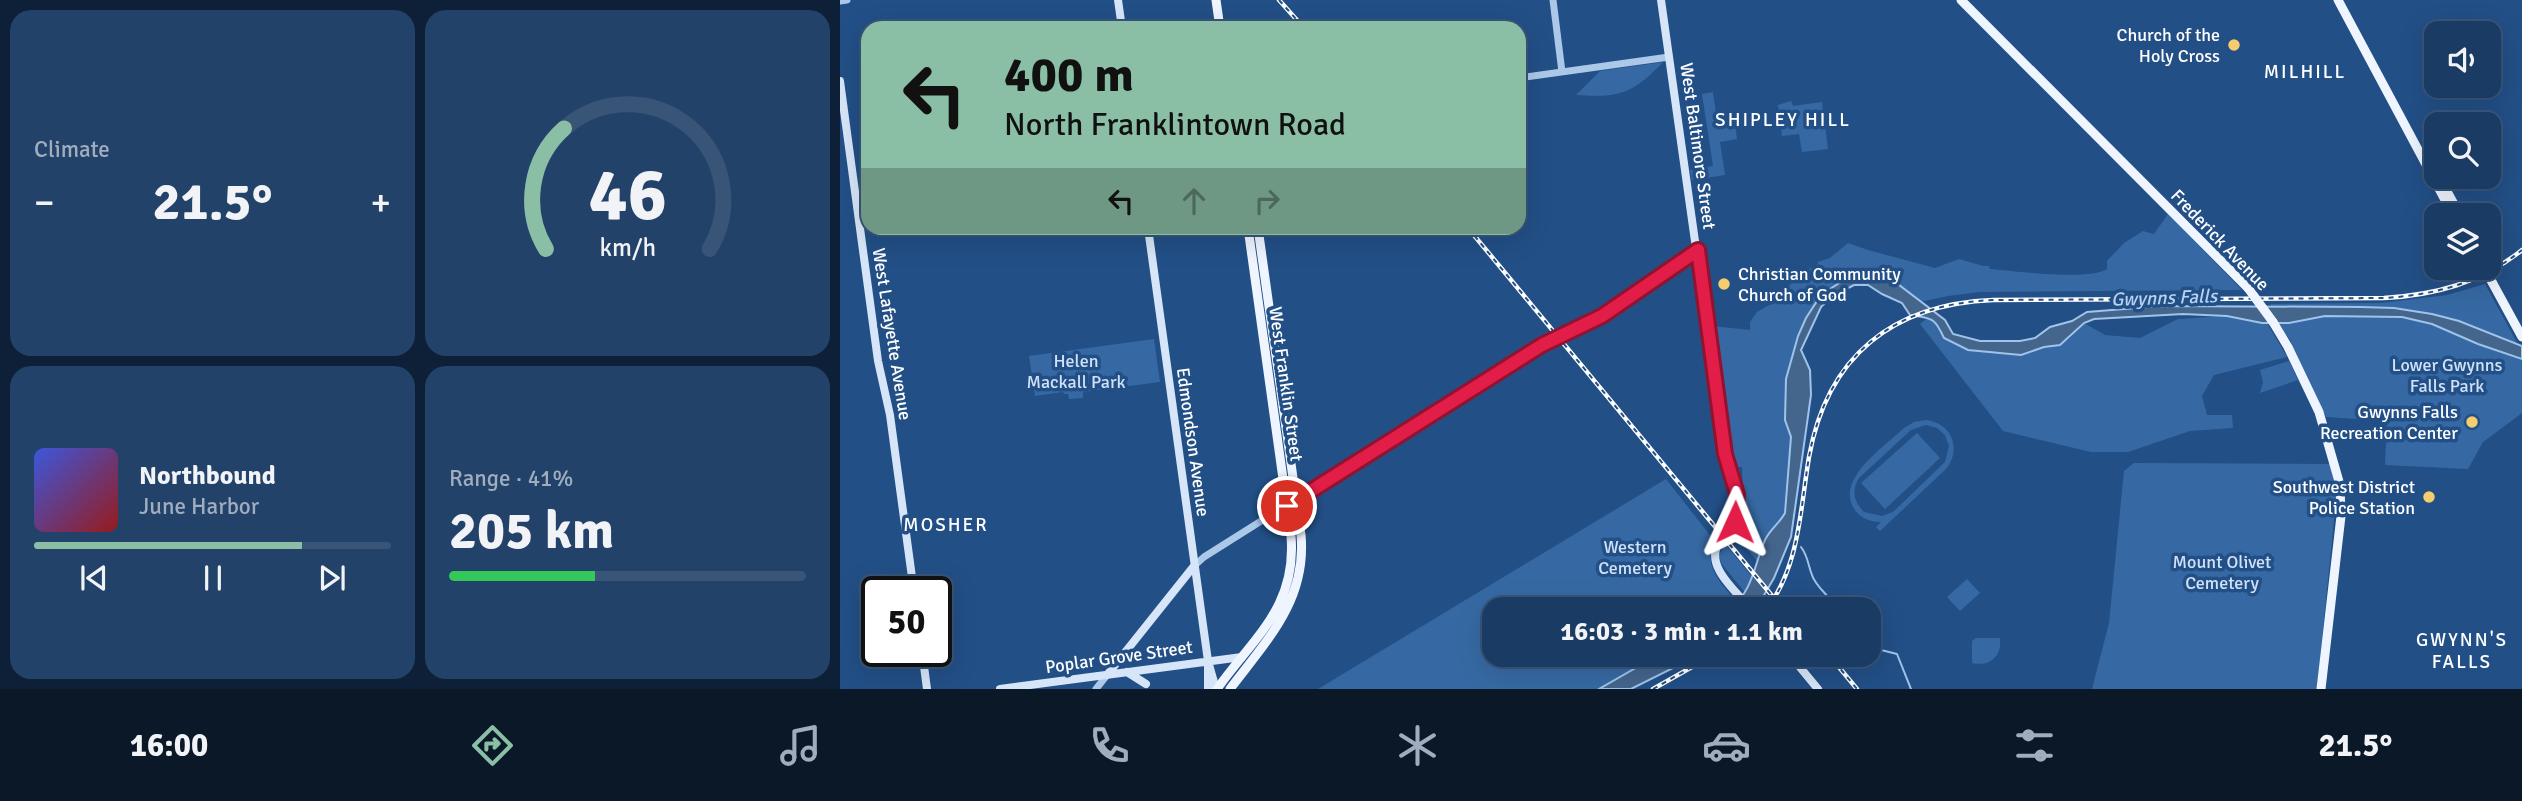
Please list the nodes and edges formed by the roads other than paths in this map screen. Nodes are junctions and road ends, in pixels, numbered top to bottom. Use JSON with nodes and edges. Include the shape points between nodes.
{"nodes":[{"id":1,"x":847,"y":0,"type":"edge"},
{"id":2,"x":1118,"y":0,"type":"edge"},
{"id":3,"x":1216,"y":0,"type":"edge"},
{"id":4,"x":1553,"y":0,"type":"edge"},
{"id":5,"x":1661,"y":0,"type":"edge"},
{"id":6,"x":1961,"y":0,"type":"edge"},
{"id":7,"x":2338,"y":0,"type":"edge"},
{"id":8,"x":2344,"y":0,"type":"edge"},
{"id":9,"x":840,"y":1,"type":"edge"},
{"id":10,"x":1121,"y":21,"type":"edge"},
{"id":11,"x":1219,"y":21,"type":"edge"},
{"id":12,"x":1670,"y":57,"type":"junction"},
{"id":13,"x":1562,"y":72,"type":"junction"},
{"id":14,"x":1526,"y":77,"type":"edge"},
{"id":15,"x":840,"y":82,"type":"edge"},
{"id":16,"x":2424,"y":149,"type":"edge"},
{"id":17,"x":2447,"y":203,"type":"edge"},
{"id":18,"x":1150,"y":235,"type":"edge"},
{"id":19,"x":1249,"y":235,"type":"edge"},
{"id":20,"x":1259,"y":235,"type":"edge"},
{"id":21,"x":1698,"y":250,"type":"junction"},
{"id":22,"x":2491,"y":280,"type":"edge"},
{"id":23,"x":2522,"y":337,"type":"edge"},
{"id":24,"x":1296,"y":500,"type":"junction"},
{"id":25,"x":1287,"y":506,"type":"junction"},
{"id":26,"x":1194,"y":566,"type":"junction"},
{"id":27,"x":912,"y":576,"type":"edge"},
{"id":28,"x":1741,"y":597,"type":"edge"},
{"id":29,"x":1242,"y":657,"type":"junction"},
{"id":30,"x":1208,"y":662,"type":"junction"},
{"id":31,"x":924,"y":667,"type":"edge"},
{"id":32,"x":1800,"y":667,"type":"edge"},
{"id":33,"x":1127,"y":672,"type":"junction"},
{"id":34,"x":1107,"y":675,"type":"junction"},
{"id":35,"x":1146,"y":684,"type":"dead end"},
{"id":36,"x":927,"y":689,"type":"edge"},
{"id":37,"x":1000,"y":689,"type":"edge"},
{"id":38,"x":1096,"y":689,"type":"edge"},
{"id":39,"x":1208,"y":689,"type":"edge"},
{"id":40,"x":1216,"y":689,"type":"edge"},
{"id":41,"x":1230,"y":689,"type":"edge"},
{"id":42,"x":1818,"y":689,"type":"edge"},
{"id":43,"x":2320,"y":689,"type":"edge"}],
"edges":[{"from":1,"to":9,"type":"street"},
{"from":2,"to":10,"type":"main road"},
{"from":3,"to":11,"type":"main road"},
{"from":4,"to":13,"type":"street"},
{"from":5,"to":12,"type":"main road","name":"West Baltimore Street"},
{"from":6,"to":43,"type":"main road","name":"Frederick Avenue","bridge":true,"via":[[2248,288],[2279,330],[2309,387],[2341,496]]},
{"from":7,"to":17,"type":"main road"},
{"from":8,"to":16,"type":"main road"},
{"from":12,"to":13,"type":"street"},
{"from":12,"to":21,"type":"main road","name":"West Baltimore Street"},
{"from":13,"to":14,"type":"street"},
{"from":15,"to":27,"type":"main road","name":"West Lafayette Avenue"},
{"from":18,"to":26,"type":"main road","name":"Edmondson Avenue"},
{"from":19,"to":25,"type":"main road","name":"West Franklin Street"},
{"from":20,"to":24,"type":"main road","name":"West Franklin Street"},
{"from":21,"to":24,"type":"street","via":[[1602,316],[1542,345]]},
{"from":21,"to":28,"type":"main road","name":"West Baltimore Street","via":[[1725,454],[1738,502],[1735,522],[1715,550],[1714,560]]},
{"from":22,"to":23,"type":"main road","bridge":true},
{"from":24,"to":25,"type":"street"},
{"from":24,"to":41,"type":"main road","name":"West Franklin Street","via":[[1302,549],[1297,587],[1282,619]]},
{"from":25,"to":26,"type":"street"},
{"from":25,"to":29,"type":"main road","name":"West Franklin Street","via":[[1293,550],[1288,583],[1274,614]]},
{"from":26,"to":30,"type":"main road","name":"Edmondson Avenue"},
{"from":26,"to":34,"type":"main road"},
{"from":29,"to":30,"type":"main road","name":"Poplar Grove Street"},
{"from":29,"to":40,"type":"main road","name":"West Franklin Street"},
{"from":30,"to":33,"type":"main road","name":"Poplar Grove Street"},
{"from":30,"to":39,"type":"main road","name":"Edmondson Avenue"},
{"from":30,"to":40,"type":"main road","name":"Edmondson Avenue"},
{"from":31,"to":36,"type":"main road"},
{"from":32,"to":42,"type":"main road"},
{"from":33,"to":34,"type":"main road","name":"Poplar Grove Street"},
{"from":33,"to":35,"type":"main road"},
{"from":34,"to":37,"type":"main road","name":"Poplar Grove Street"},
{"from":34,"to":38,"type":"street"}]}
